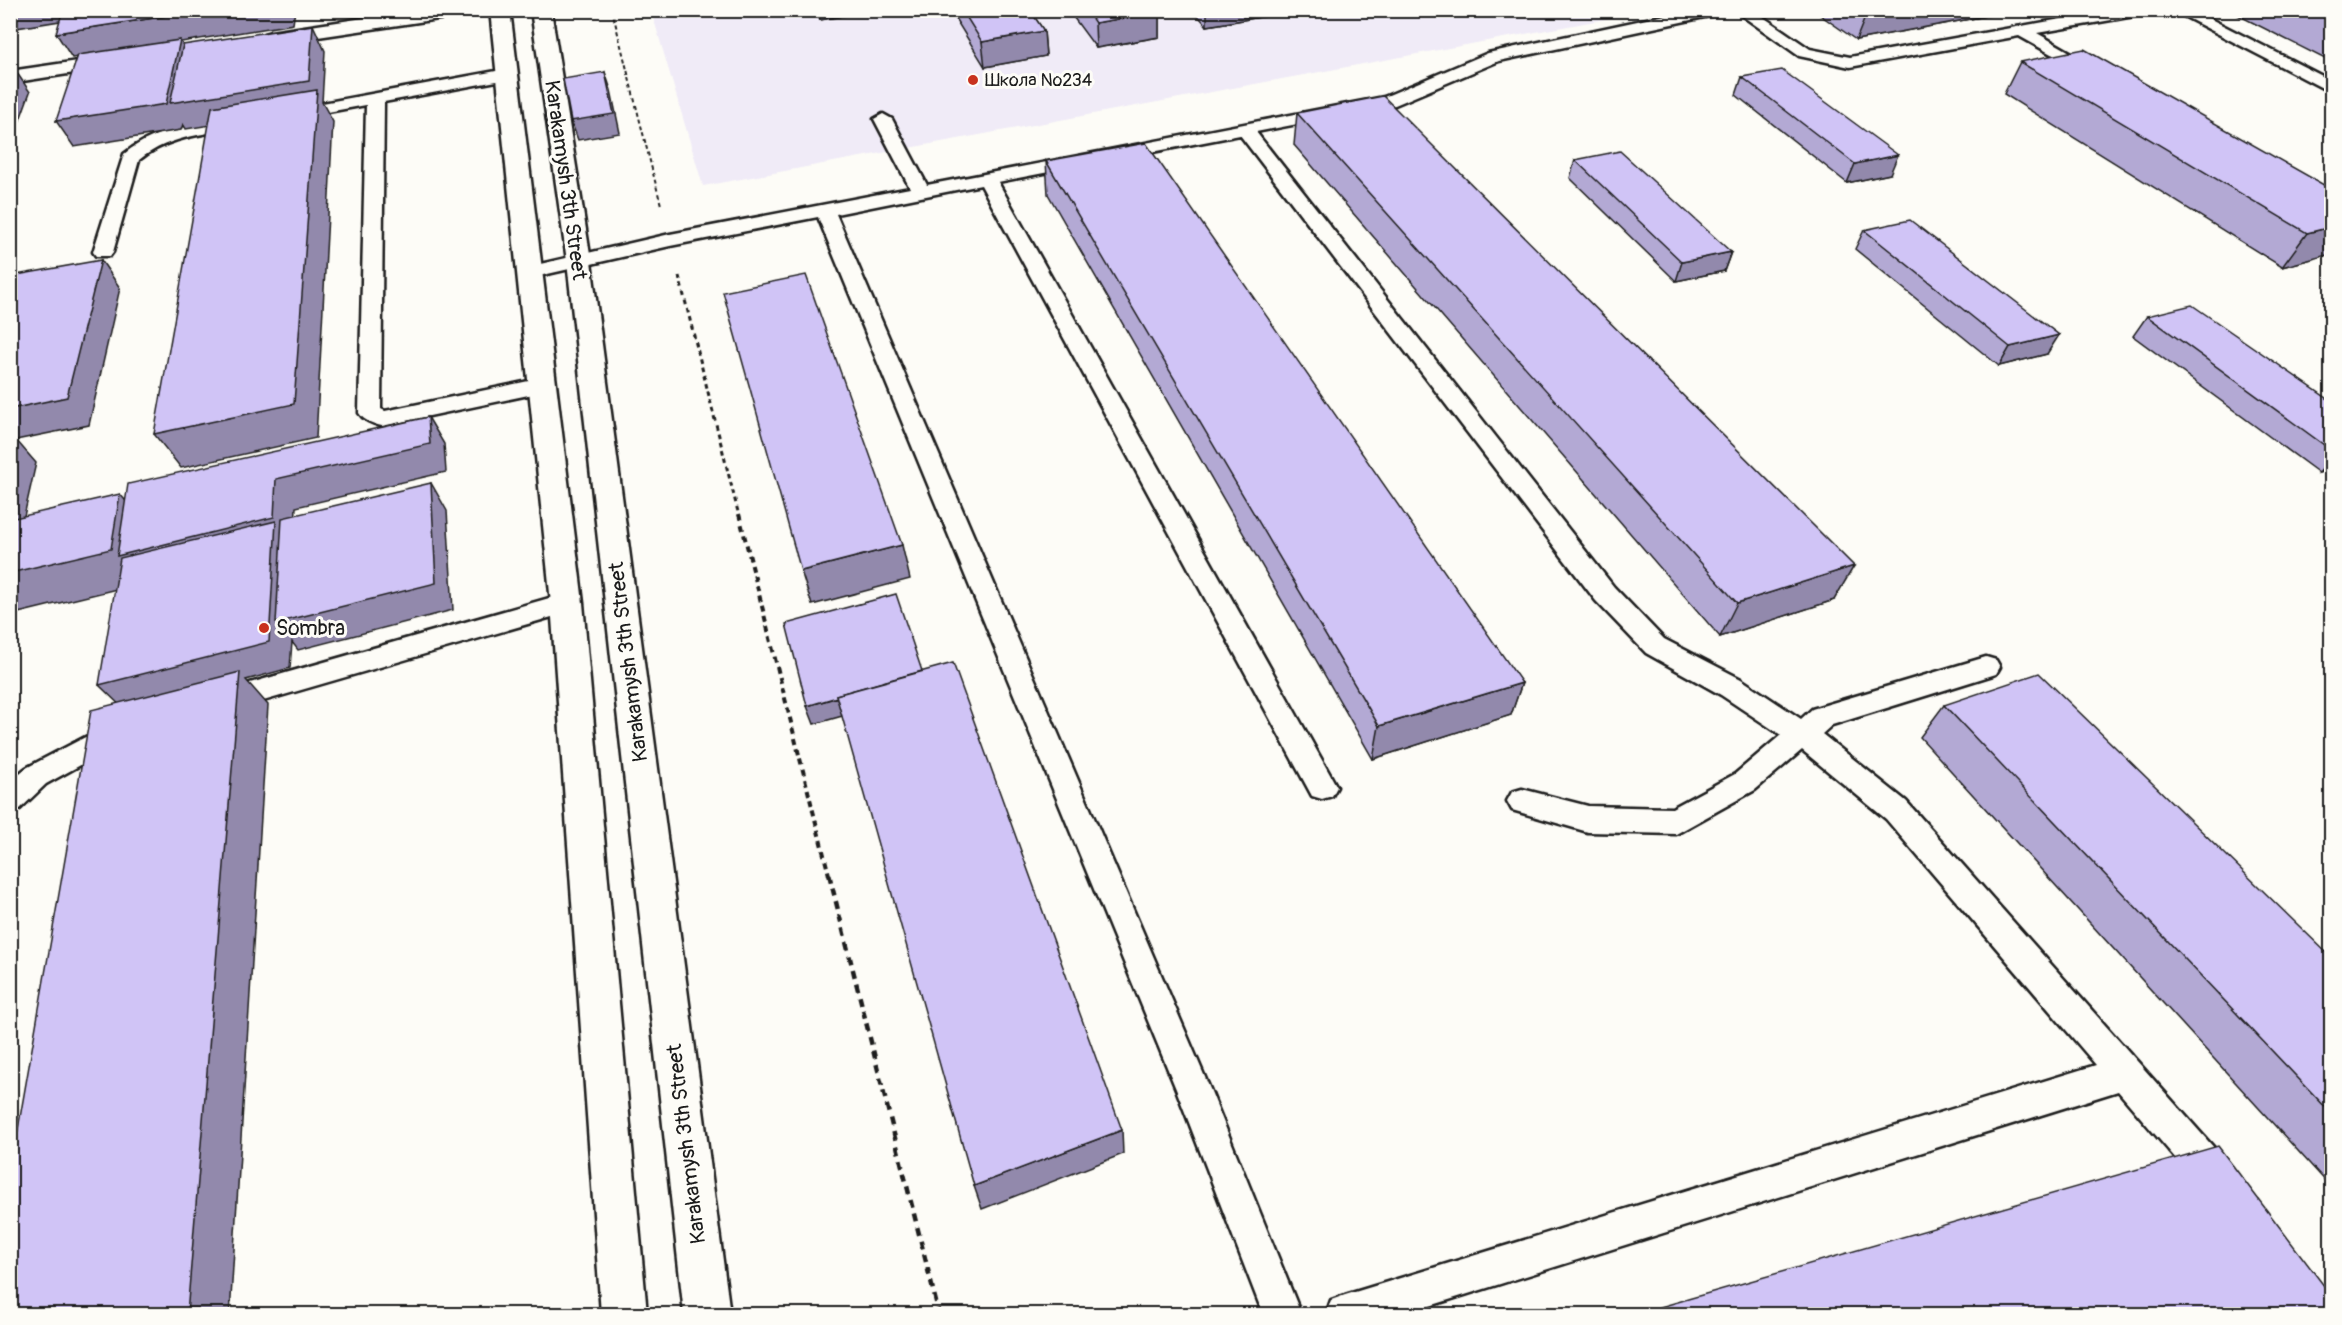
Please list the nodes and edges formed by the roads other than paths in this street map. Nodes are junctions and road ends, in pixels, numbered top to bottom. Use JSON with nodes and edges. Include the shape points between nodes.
{"nodes":[{"id":1,"x":459,"y":10,"type":"edge"},
{"id":2,"x":500,"y":10,"type":"edge"},
{"id":3,"x":541,"y":10,"type":"edge"},
{"id":4,"x":1714,"y":10,"type":"edge"},
{"id":5,"x":1742,"y":10,"type":"edge"},
{"id":6,"x":2140,"y":10,"type":"edge"},
{"id":7,"x":2180,"y":10,"type":"edge"},
{"id":8,"x":2022,"y":31,"type":"junction"},
{"id":9,"x":247,"y":42,"type":"edge"},
{"id":10,"x":140,"y":58,"type":"edge"},
{"id":11,"x":507,"y":74,"type":"junction"},
{"id":12,"x":10,"y":77,"type":"edge"},
{"id":13,"x":2104,"y":79,"type":"edge"},
{"id":14,"x":2331,"y":88,"type":"edge"},
{"id":15,"x":375,"y":99,"type":"junction"},
{"id":16,"x":882,"y":119,"type":"dead end"},
{"id":17,"x":1244,"y":129,"type":"junction"},
{"id":18,"x":987,"y":179,"type":"junction"},
{"id":19,"x":921,"y":192,"type":"junction"},
{"id":20,"x":825,"y":210,"type":"junction"},
{"id":21,"x":104,"y":252,"type":"dead end"},
{"id":22,"x":579,"y":261,"type":"junction"},
{"id":23,"x":530,"y":272,"type":"junction"},
{"id":24,"x":543,"y":385,"type":"junction"},
{"id":25,"x":567,"y":603,"type":"junction"},
{"id":26,"x":1986,"y":668,"type":"dead end"},
{"id":27,"x":196,"y":709,"type":"edge"},
{"id":28,"x":140,"y":725,"type":"edge"},
{"id":29,"x":1802,"y":734,"type":"junction"},
{"id":30,"x":1322,"y":787,"type":"dead end"},
{"id":31,"x":10,"y":800,"type":"edge"},
{"id":32,"x":1522,"y":801,"type":"dead end"},
{"id":33,"x":2126,"y":1072,"type":"junction"},
{"id":34,"x":2233,"y":1197,"type":"edge"},
{"id":35,"x":624,"y":1314,"type":"edge"},
{"id":36,"x":707,"y":1314,"type":"edge"},
{"id":37,"x":1282,"y":1314,"type":"edge"},
{"id":38,"x":1345,"y":1314,"type":"edge"}],
"edges":[{"from":1,"to":9,"type":"main road"},
{"from":2,"to":11,"type":"main road","name":"Karakamysh 3th Street"},
{"from":3,"to":22,"type":"main road","name":"Karakamysh 3th Street"},
{"from":4,"to":17,"type":"lane","via":[[1494,57],[1389,101]]},
{"from":5,"to":8,"type":"lane","via":[[1805,53],[1850,62]]},
{"from":6,"to":8,"type":"lane"},
{"from":7,"to":14,"type":"lane"},
{"from":8,"to":13,"type":"lane"},
{"from":10,"to":12,"type":"main road"},
{"from":11,"to":15,"type":"lane"},
{"from":11,"to":23,"type":"main road","name":"Karakamysh 3th Street"},
{"from":15,"to":21,"type":"lane","via":[[167,135],[142,146],[130,158]]},
{"from":15,"to":24,"type":"lane","via":[[370,412],[382,419]]},
{"from":16,"to":19,"type":"lane"},
{"from":17,"to":18,"type":"lane"},
{"from":17,"to":29,"type":"lane","via":[[1605,594],[1655,646],[1731,687]]},
{"from":18,"to":19,"type":"lane"},
{"from":18,"to":30,"type":"lane"},
{"from":19,"to":20,"type":"lane"},
{"from":20,"to":22,"type":"lane"},
{"from":20,"to":37,"type":"lane","via":[[1193,1089]]},
{"from":22,"to":23,"type":"lane"},
{"from":22,"to":36,"type":"main road","name":"Karakamysh 3th Street"},
{"from":23,"to":24,"type":"main road","name":"Karakamysh 3th Street"},
{"from":24,"to":25,"type":"main road","name":"Karakamysh 3th Street"},
{"from":25,"to":27,"type":"lane"},
{"from":25,"to":35,"type":"main road","name":"Karakamysh 3th Street"},
{"from":26,"to":29,"type":"lane","via":[[1822,717]]},
{"from":28,"to":31,"type":"lane","via":[[117,732],[36,776]]},
{"from":29,"to":32,"type":"lane","via":[[1745,782],[1676,821],[1588,819]]},
{"from":29,"to":33,"type":"lane","via":[[1896,810]]},
{"from":33,"to":34,"type":"lane"},
{"from":33,"to":38,"type":"lane"}]}
